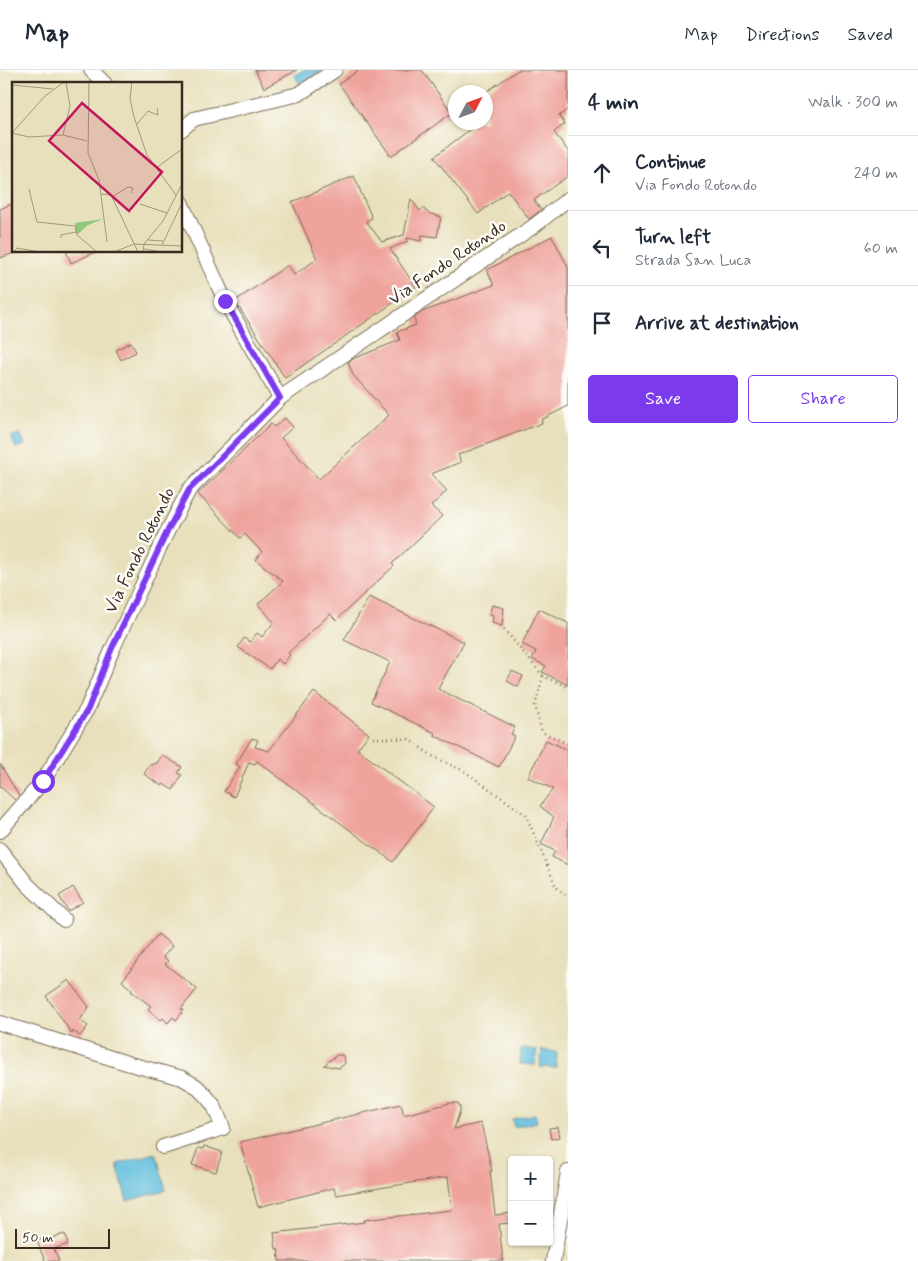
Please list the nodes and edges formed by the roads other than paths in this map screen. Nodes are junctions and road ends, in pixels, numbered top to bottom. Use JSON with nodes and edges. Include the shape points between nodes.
{"nodes":[{"id":1,"x":91,"y":70,"type":"edge"},
{"id":2,"x":335,"y":70,"type":"edge"},
{"id":3,"x":103,"y":82,"type":"edge"},
{"id":4,"x":182,"y":129,"type":"edge"},
{"id":5,"x":568,"y":199,"type":"edge"},
{"id":6,"x":182,"y":204,"type":"edge"},
{"id":7,"x":280,"y":398,"type":"junction"},
{"id":8,"x":0,"y":831,"type":"edge"},
{"id":9,"x":0,"y":850,"type":"edge"},
{"id":10,"x":64,"y":920,"type":"dead end"},
{"id":11,"x":0,"y":1023,"type":"edge"},
{"id":12,"x":163,"y":1147,"type":"dead end"},
{"id":13,"x":568,"y":1176,"type":"edge"},
{"id":14,"x":553,"y":1261,"type":"edge"}],
"edges":[{"from":1,"to":3,"type":"street"},
{"from":2,"to":4,"type":"street","via":[[300,94],[194,119]]},
{"from":5,"to":7,"type":"street","name":"Via Fondo Rotondo","via":[[534,226]]},
{"from":6,"to":7,"type":"street","via":[[225,301]]},
{"from":7,"to":8,"type":"street","name":"Via Fondo Rotondo","via":[[189,490],[112,648],[88,709],[43,781]]},
{"from":9,"to":10,"type":"street","via":[[27,884]]},
{"from":11,"to":12,"type":"street","via":[[182,1078],[196,1086],[214,1106],[223,1128]]},
{"from":13,"to":14,"type":"street"}]}
